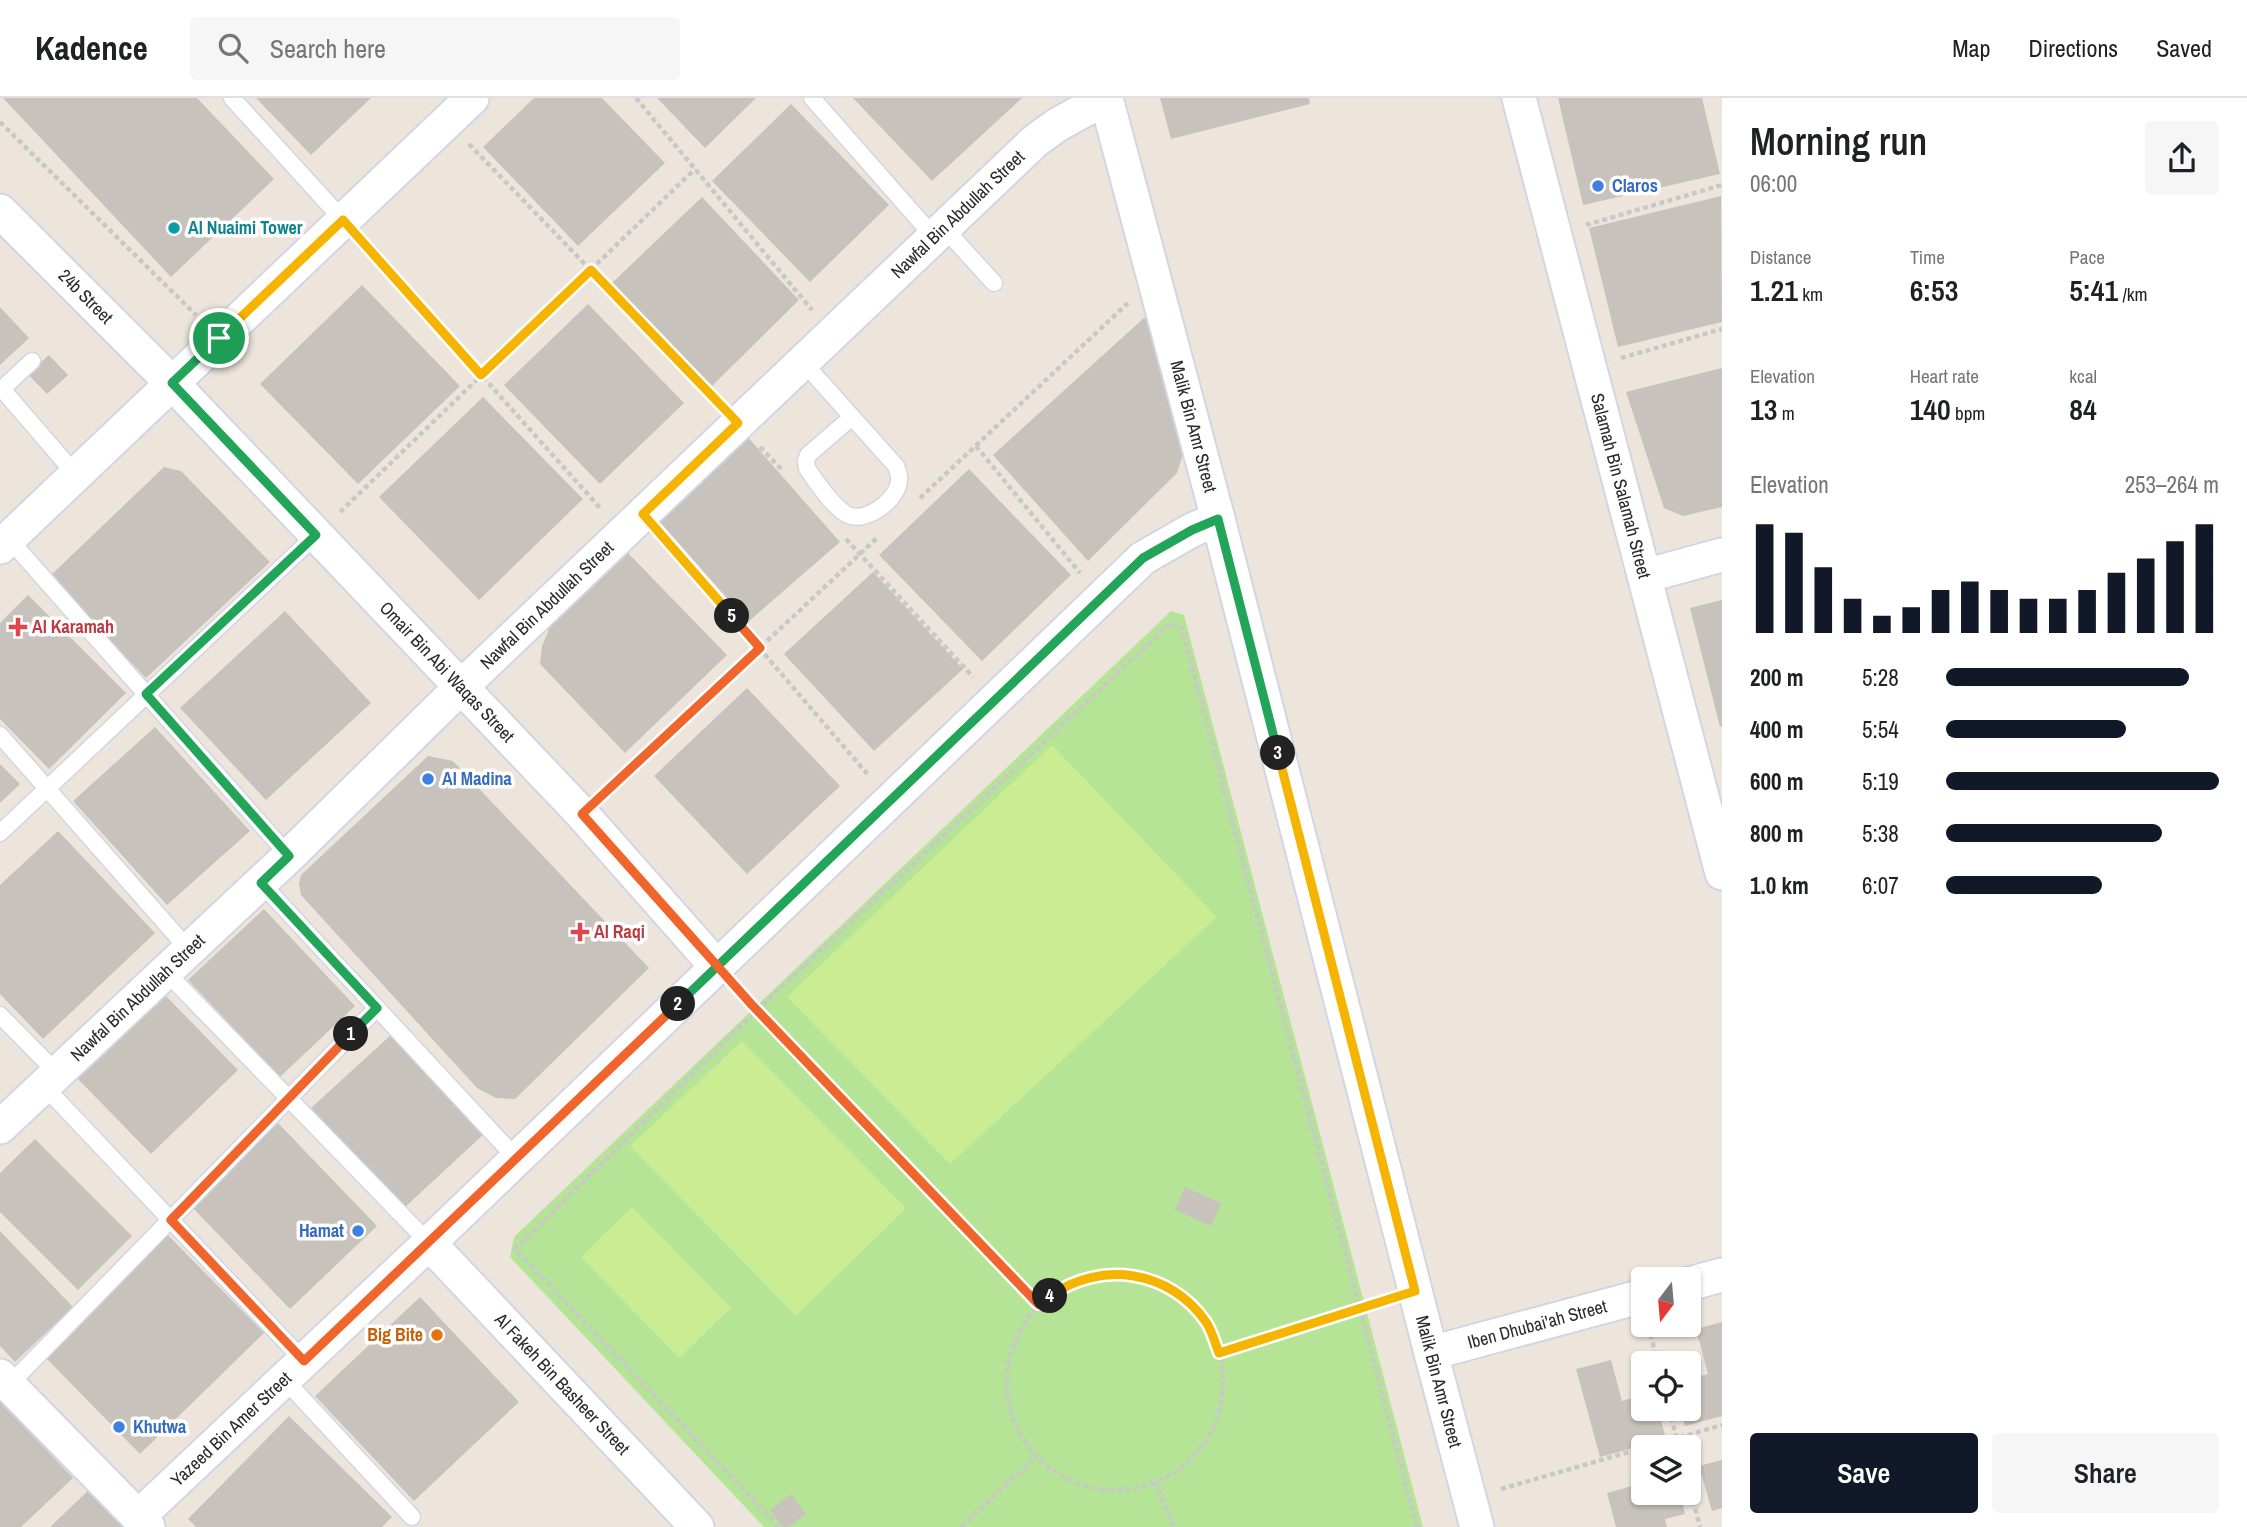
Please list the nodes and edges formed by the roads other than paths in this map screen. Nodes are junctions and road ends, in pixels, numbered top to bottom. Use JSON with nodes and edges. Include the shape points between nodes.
{"nodes":[{"id":1,"x":232,"y":98,"type":"edge"},
{"id":2,"x":472,"y":98,"type":"edge"},
{"id":3,"x":812,"y":98,"type":"edge"},
{"id":4,"x":1106,"y":98,"type":"edge"},
{"id":5,"x":1519,"y":98,"type":"edge"},
{"id":6,"x":0,"y":211,"type":"edge"},
{"id":7,"x":343,"y":220,"type":"junction"},
{"id":8,"x":939,"y":232,"type":"junction"},
{"id":9,"x":994,"y":284,"type":"dead end"},
{"id":10,"x":32,"y":361,"type":"dead end"},
{"id":11,"x":803,"y":362,"type":"junction"},
{"id":12,"x":172,"y":383,"type":"junction"},
{"id":13,"x":1,"y":390,"type":"edge"},
{"id":14,"x":852,"y":417,"type":"junction"},
{"id":15,"x":76,"y":475,"type":"junction"},
{"id":16,"x":1218,"y":519,"type":"junction"},
{"id":17,"x":316,"y":535,"type":"junction"},
{"id":18,"x":4,"y":543,"type":"edge"},
{"id":19,"x":1722,"y":555,"type":"edge"},
{"id":20,"x":1645,"y":576,"type":"junction"},
{"id":21,"x":461,"y":687,"type":"junction"},
{"id":22,"x":146,"y":694,"type":"junction"},
{"id":23,"x":0,"y":735,"type":"edge"},
{"id":24,"x":47,"y":788,"type":"junction"},
{"id":25,"x":0,"y":833,"type":"edge"},
{"id":26,"x":289,"y":856,"type":"junction"},
{"id":27,"x":1722,"y":873,"type":"edge"},
{"id":28,"x":261,"y":883,"type":"junction"},
{"id":29,"x":177,"y":961,"type":"junction"},
{"id":30,"x":717,"y":967,"type":"junction"},
{"id":31,"x":377,"y":1008,"type":"junction"},
{"id":32,"x":0,"y":1015,"type":"edge"},
{"id":33,"x":51,"y":1080,"type":"junction"},
{"id":34,"x":289,"y":1098,"type":"junction"},
{"id":35,"x":0,"y":1128,"type":"edge"},
{"id":36,"x":516,"y":1158,"type":"junction"},
{"id":37,"x":171,"y":1220,"type":"junction"},
{"id":38,"x":429,"y":1243,"type":"junction"},
{"id":39,"x":1722,"y":1275,"type":"edge"},
{"id":40,"x":1701,"y":1281,"type":"edge"},
{"id":41,"x":1631,"y":1299,"type":"edge"},
{"id":42,"x":1431,"y":1353,"type":"junction"},
{"id":43,"x":294,"y":1370,"type":"junction"},
{"id":44,"x":4,"y":1380,"type":"edge"},
{"id":45,"x":1474,"y":1512,"type":"edge"},
{"id":46,"x":412,"y":1517,"type":"dead end"},
{"id":47,"x":143,"y":1522,"type":"edge"},
{"id":48,"x":696,"y":1527,"type":"edge"}],
"edges":[{"from":1,"to":7,"type":"lane"},
{"from":2,"to":7,"type":"street"},
{"from":3,"to":8,"type":"lane"},
{"from":4,"to":8,"type":"street","name":"Nawfal Bin Abdullah Street","via":[[1035,141]]},
{"from":4,"to":16,"type":"street","name":"Malik Bin Amr Street"},
{"from":5,"to":20,"type":"street","name":"Salamah Bin Salamah Street"},
{"from":6,"to":12,"type":"street","name":"24b Street"},
{"from":7,"to":12,"type":"street"},
{"from":8,"to":9,"type":"lane"},
{"from":8,"to":11,"type":"street","name":"Nawfal Bin Abdullah Street"},
{"from":10,"to":13,"type":"lane"},
{"from":11,"to":14,"type":"lane"},
{"from":11,"to":21,"type":"street","name":"Nawfal Bin Abdullah Street"},
{"from":12,"to":15,"type":"street"},
{"from":12,"to":17,"type":"street","name":"Omair Bin Abi Waqas Street"},
{"from":13,"to":15,"type":"lane"},
{"from":14,"to":14,"type":"lane","via":[[899,474],[900,483],[891,497],[864,517],[839,508],[811,475],[806,461]]},
{"from":15,"to":18,"type":"street"},
{"from":16,"to":30,"type":"street","name":"Yazeed Bin Amer Street","via":[[1143,558]]},
{"from":16,"to":42,"type":"street","name":"Malik Bin Amr Street"},
{"from":17,"to":21,"type":"street","name":"Omair Bin Abi Waqas Street"},
{"from":17,"to":22,"type":"lane"},
{"from":18,"to":22,"type":"lane"},
{"from":19,"to":20,"type":"street"},
{"from":20,"to":27,"type":"street","name":"Salamah Bin Salamah Street"},
{"from":21,"to":26,"type":"street","name":"Nawfal Bin Abdullah Street"},
{"from":21,"to":30,"type":"street","name":"Omair Bin Abi Waqas Street","via":[[582,814]]},
{"from":22,"to":24,"type":"lane"},
{"from":22,"to":26,"type":"lane"},
{"from":23,"to":24,"type":"lane"},
{"from":24,"to":25,"type":"lane"},
{"from":24,"to":29,"type":"lane"},
{"from":26,"to":28,"type":"street","name":"Nawfal Bin Abdullah Street"},
{"from":28,"to":29,"type":"street","name":"Nawfal Bin Abdullah Street"},
{"from":28,"to":31,"type":"lane"},
{"from":29,"to":33,"type":"street","name":"Nawfal Bin Abdullah Street"},
{"from":29,"to":34,"type":"lane"},
{"from":30,"to":36,"type":"street","name":"Yazeed Bin Amer Street"},
{"from":31,"to":34,"type":"lane"},
{"from":31,"to":36,"type":"lane"},
{"from":32,"to":33,"type":"lane"},
{"from":33,"to":35,"type":"street","name":"Nawfal Bin Abdullah Street"},
{"from":33,"to":37,"type":"lane"},
{"from":34,"to":37,"type":"lane"},
{"from":34,"to":38,"type":"lane"},
{"from":36,"to":38,"type":"street","name":"Yazeed Bin Amer Street"},
{"from":37,"to":43,"type":"lane"},
{"from":37,"to":44,"type":"lane"},
{"from":38,"to":43,"type":"street","name":"Yazeed Bin Amer Street"},
{"from":38,"to":48,"type":"street","name":"Al Fakeh Bin Basheer Street"},
{"from":39,"to":40,"type":"street"},
{"from":41,"to":42,"type":"street","name":"Iben Dhubai'ah Street"},
{"from":42,"to":45,"type":"street","name":"Malik Bin Amr Street"},
{"from":43,"to":46,"type":"lane"},
{"from":43,"to":47,"type":"street","name":"Yazeed Bin Amer Street"},
{"from":44,"to":47,"type":"street"}]}
